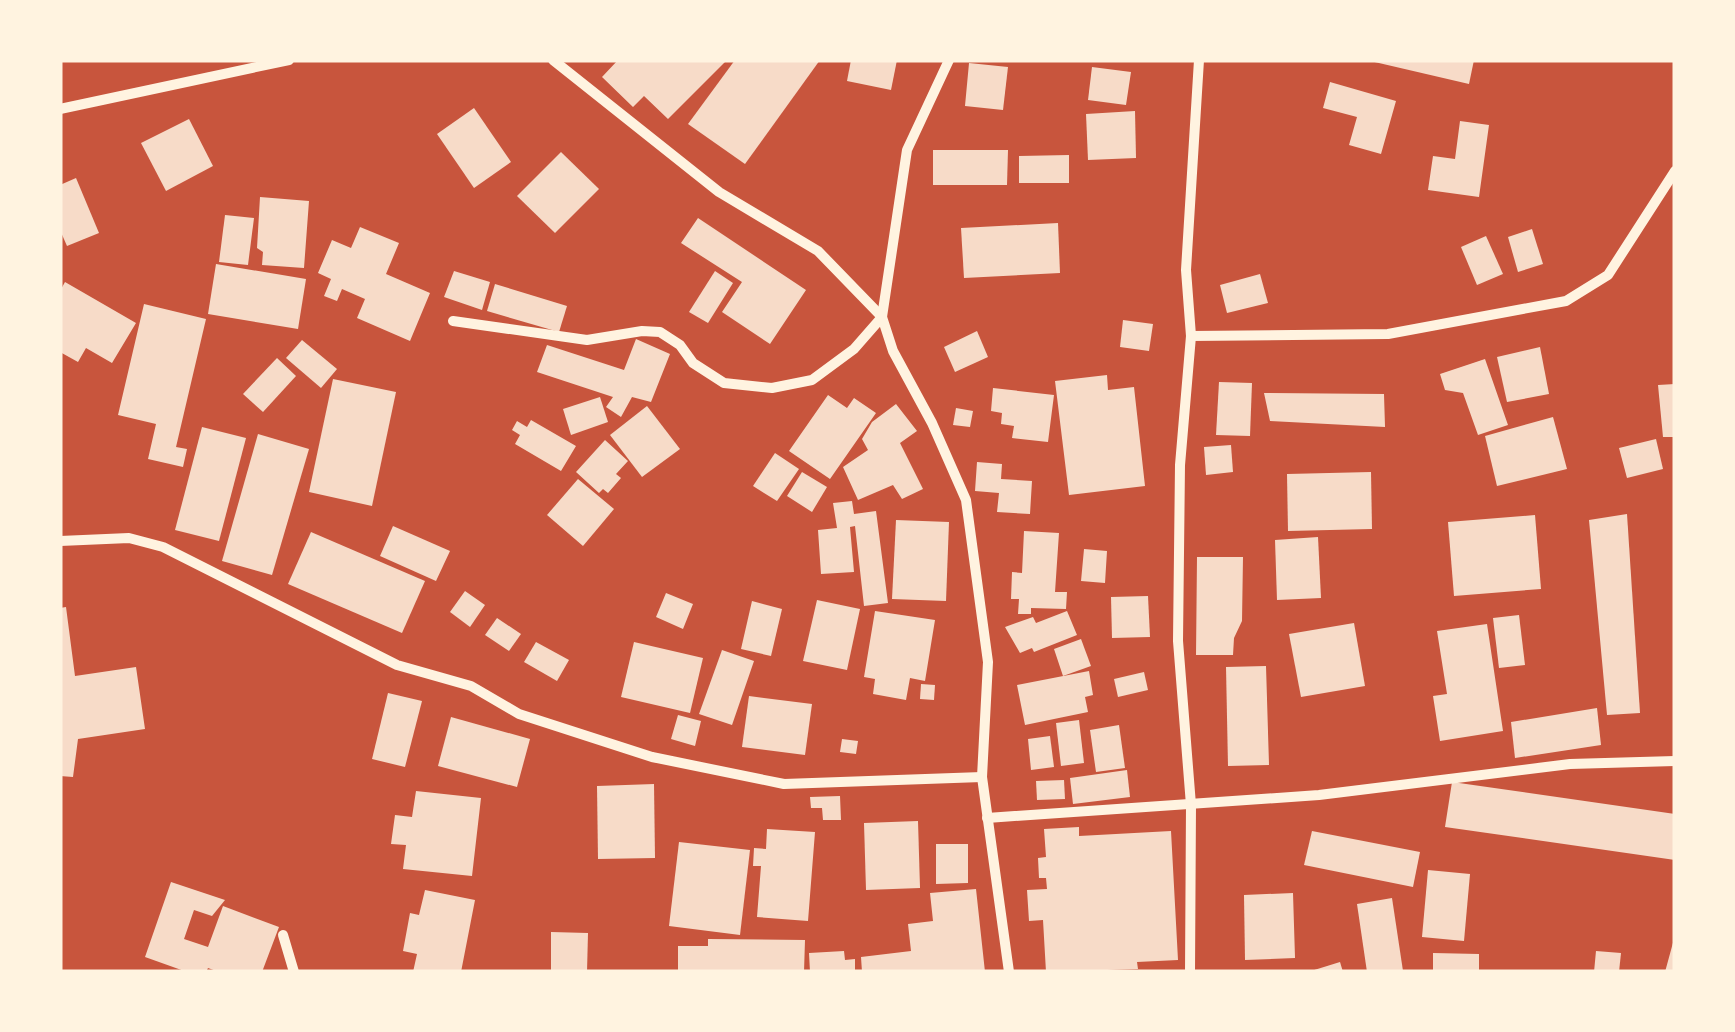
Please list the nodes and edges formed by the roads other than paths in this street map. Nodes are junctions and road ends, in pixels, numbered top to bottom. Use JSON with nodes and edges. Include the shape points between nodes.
{"nodes":[{"id":1,"x":289,"y":60,"type":"edge"},
{"id":2,"x":553,"y":60,"type":"edge"},
{"id":3,"x":949,"y":60,"type":"edge"},
{"id":4,"x":1199,"y":60,"type":"edge"},
{"id":5,"x":60,"y":109,"type":"edge"},
{"id":6,"x":1675,"y":171,"type":"edge"},
{"id":7,"x":882,"y":316,"type":"junction"},
{"id":8,"x":454,"y":321,"type":"dead end"},
{"id":9,"x":1191,"y":336,"type":"junction"},
{"id":10,"x":60,"y":540,"type":"edge"},
{"id":11,"x":1675,"y":761,"type":"edge"},
{"id":12,"x":982,"y":777,"type":"junction"},
{"id":13,"x":1191,"y":805,"type":"junction"},
{"id":14,"x":987,"y":818,"type":"junction"},
{"id":15,"x":283,"y":935,"type":"dead end"},
{"id":16,"x":294,"y":972,"type":"edge"},
{"id":17,"x":1010,"y":972,"type":"edge"},
{"id":18,"x":1190,"y":972,"type":"edge"}],
"edges":[{"from":1,"to":5,"type":"street"},
{"from":2,"to":7,"type":"street","via":[[718,192],[818,251]]},
{"from":3,"to":7,"type":"street","via":[[907,150]]},
{"from":4,"to":9,"type":"street","via":[[1186,270]]},
{"from":6,"to":9,"type":"street","via":[[1608,274],[1566,300],[1388,334]]},
{"from":7,"to":8,"type":"street","via":[[854,349],[812,380],[772,388],[724,383],[660,332],[587,340]]},
{"from":7,"to":12,"type":"street","via":[[966,500],[988,662]]},
{"from":9,"to":13,"type":"street","via":[[1180,465],[1178,641]]},
{"from":10,"to":12,"type":"street","via":[[129,538],[163,548],[398,665],[472,686],[519,714],[652,756],[784,784]]},
{"from":11,"to":13,"type":"street","via":[[1570,764]]},
{"from":12,"to":14,"type":"street"},
{"from":13,"to":14,"type":"street"},
{"from":13,"to":18,"type":"street"},
{"from":14,"to":17,"type":"street"},
{"from":15,"to":16,"type":"street"}]}
